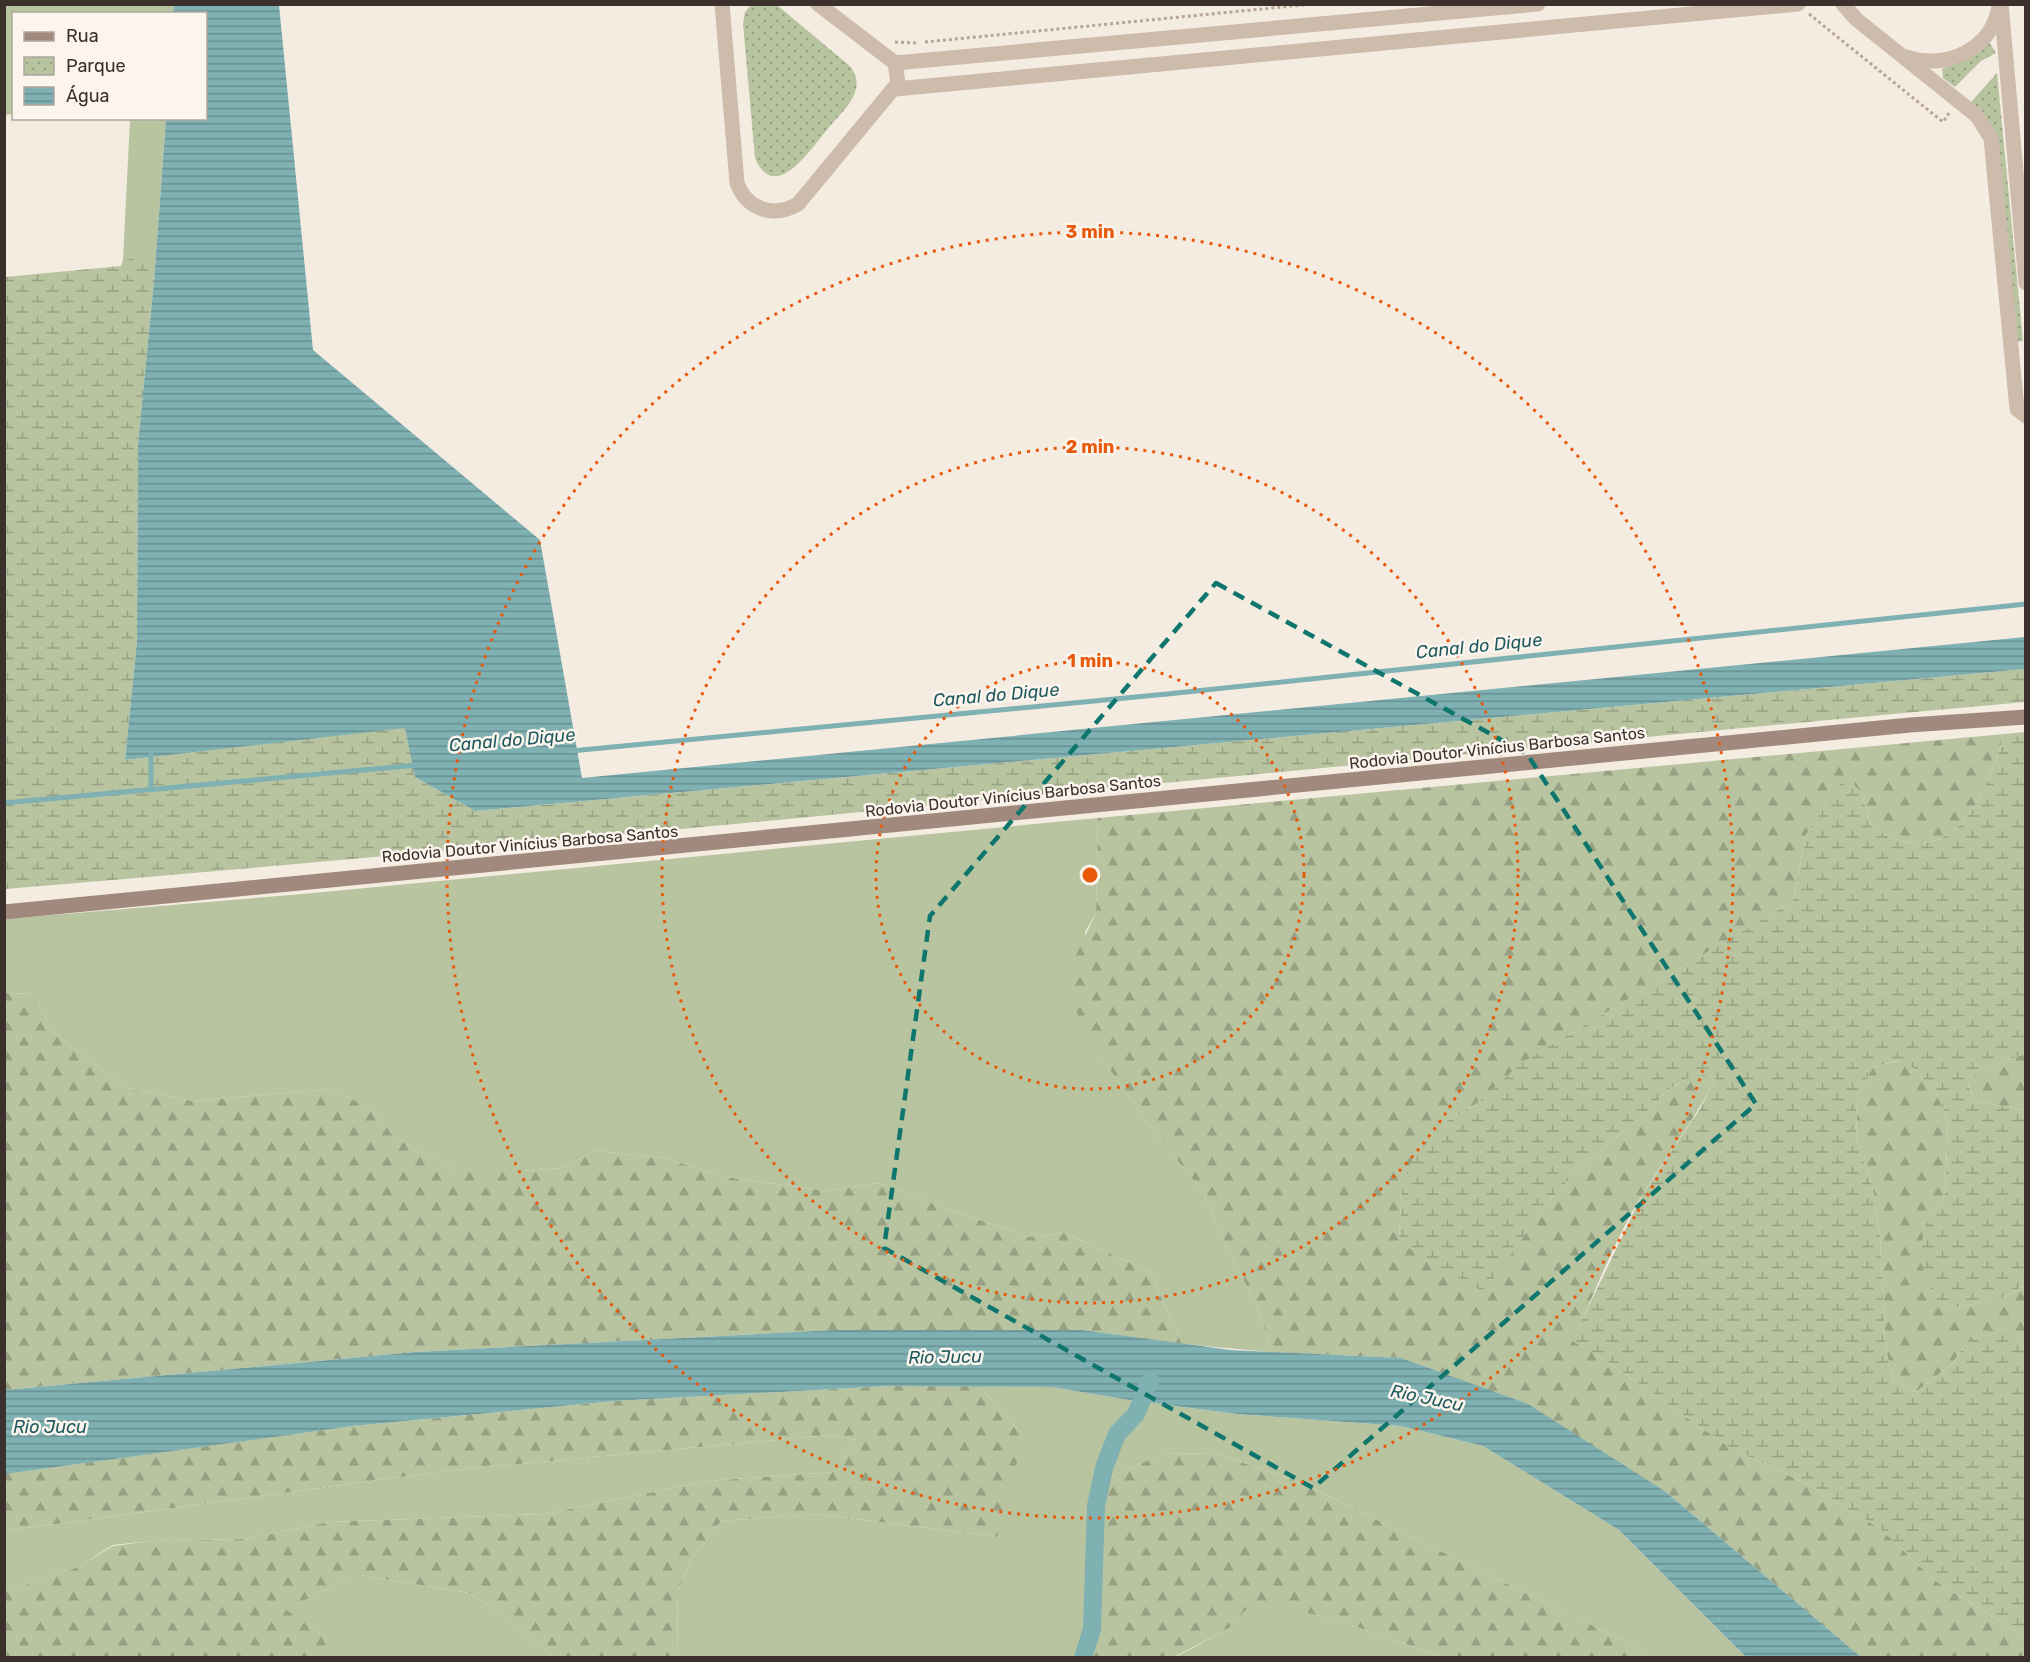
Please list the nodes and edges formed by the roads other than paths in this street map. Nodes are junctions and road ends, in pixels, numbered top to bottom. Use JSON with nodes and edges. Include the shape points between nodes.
{"nodes":[{"id":1,"x":722,"y":4,"type":"edge"},
{"id":2,"x":818,"y":4,"type":"edge"},
{"id":3,"x":1538,"y":4,"type":"edge"},
{"id":4,"x":1843,"y":4,"type":"edge"},
{"id":5,"x":2000,"y":4,"type":"edge"},
{"id":6,"x":1792,"y":5,"type":"edge"},
{"id":7,"x":1894,"y":49,"type":"junction"},
{"id":8,"x":895,"y":63,"type":"junction"},
{"id":9,"x":895,"y":89,"type":"junction"},
{"id":10,"x":2025,"y":283,"type":"edge"},
{"id":11,"x":2025,"y":416,"type":"edge"},
{"id":12,"x":2025,"y":717,"type":"edge"},
{"id":13,"x":4,"y":912,"type":"edge"}],
"edges":[{"from":1,"to":9,"type":"street","via":[[737,183],[746,199],[761,209],[780,212],[798,204]]},
{"from":2,"to":8,"type":"street"},
{"from":3,"to":8,"type":"street"},
{"from":4,"to":7,"type":"street"},
{"from":5,"to":7,"type":"street","via":[[1994,24],[1978,45],[1955,58],[1917,60]]},
{"from":5,"to":10,"type":"street"},
{"from":6,"to":9,"type":"street"},
{"from":7,"to":11,"type":"street","via":[[1985,126],[1994,150],[2017,409]]},
{"from":8,"to":9,"type":"street","via":[[899,76]]},
{"from":12,"to":13,"type":"main road","name":"Rodovia Doutor Vinícius Barbosa Santos","via":[[1910,725]]}]}
